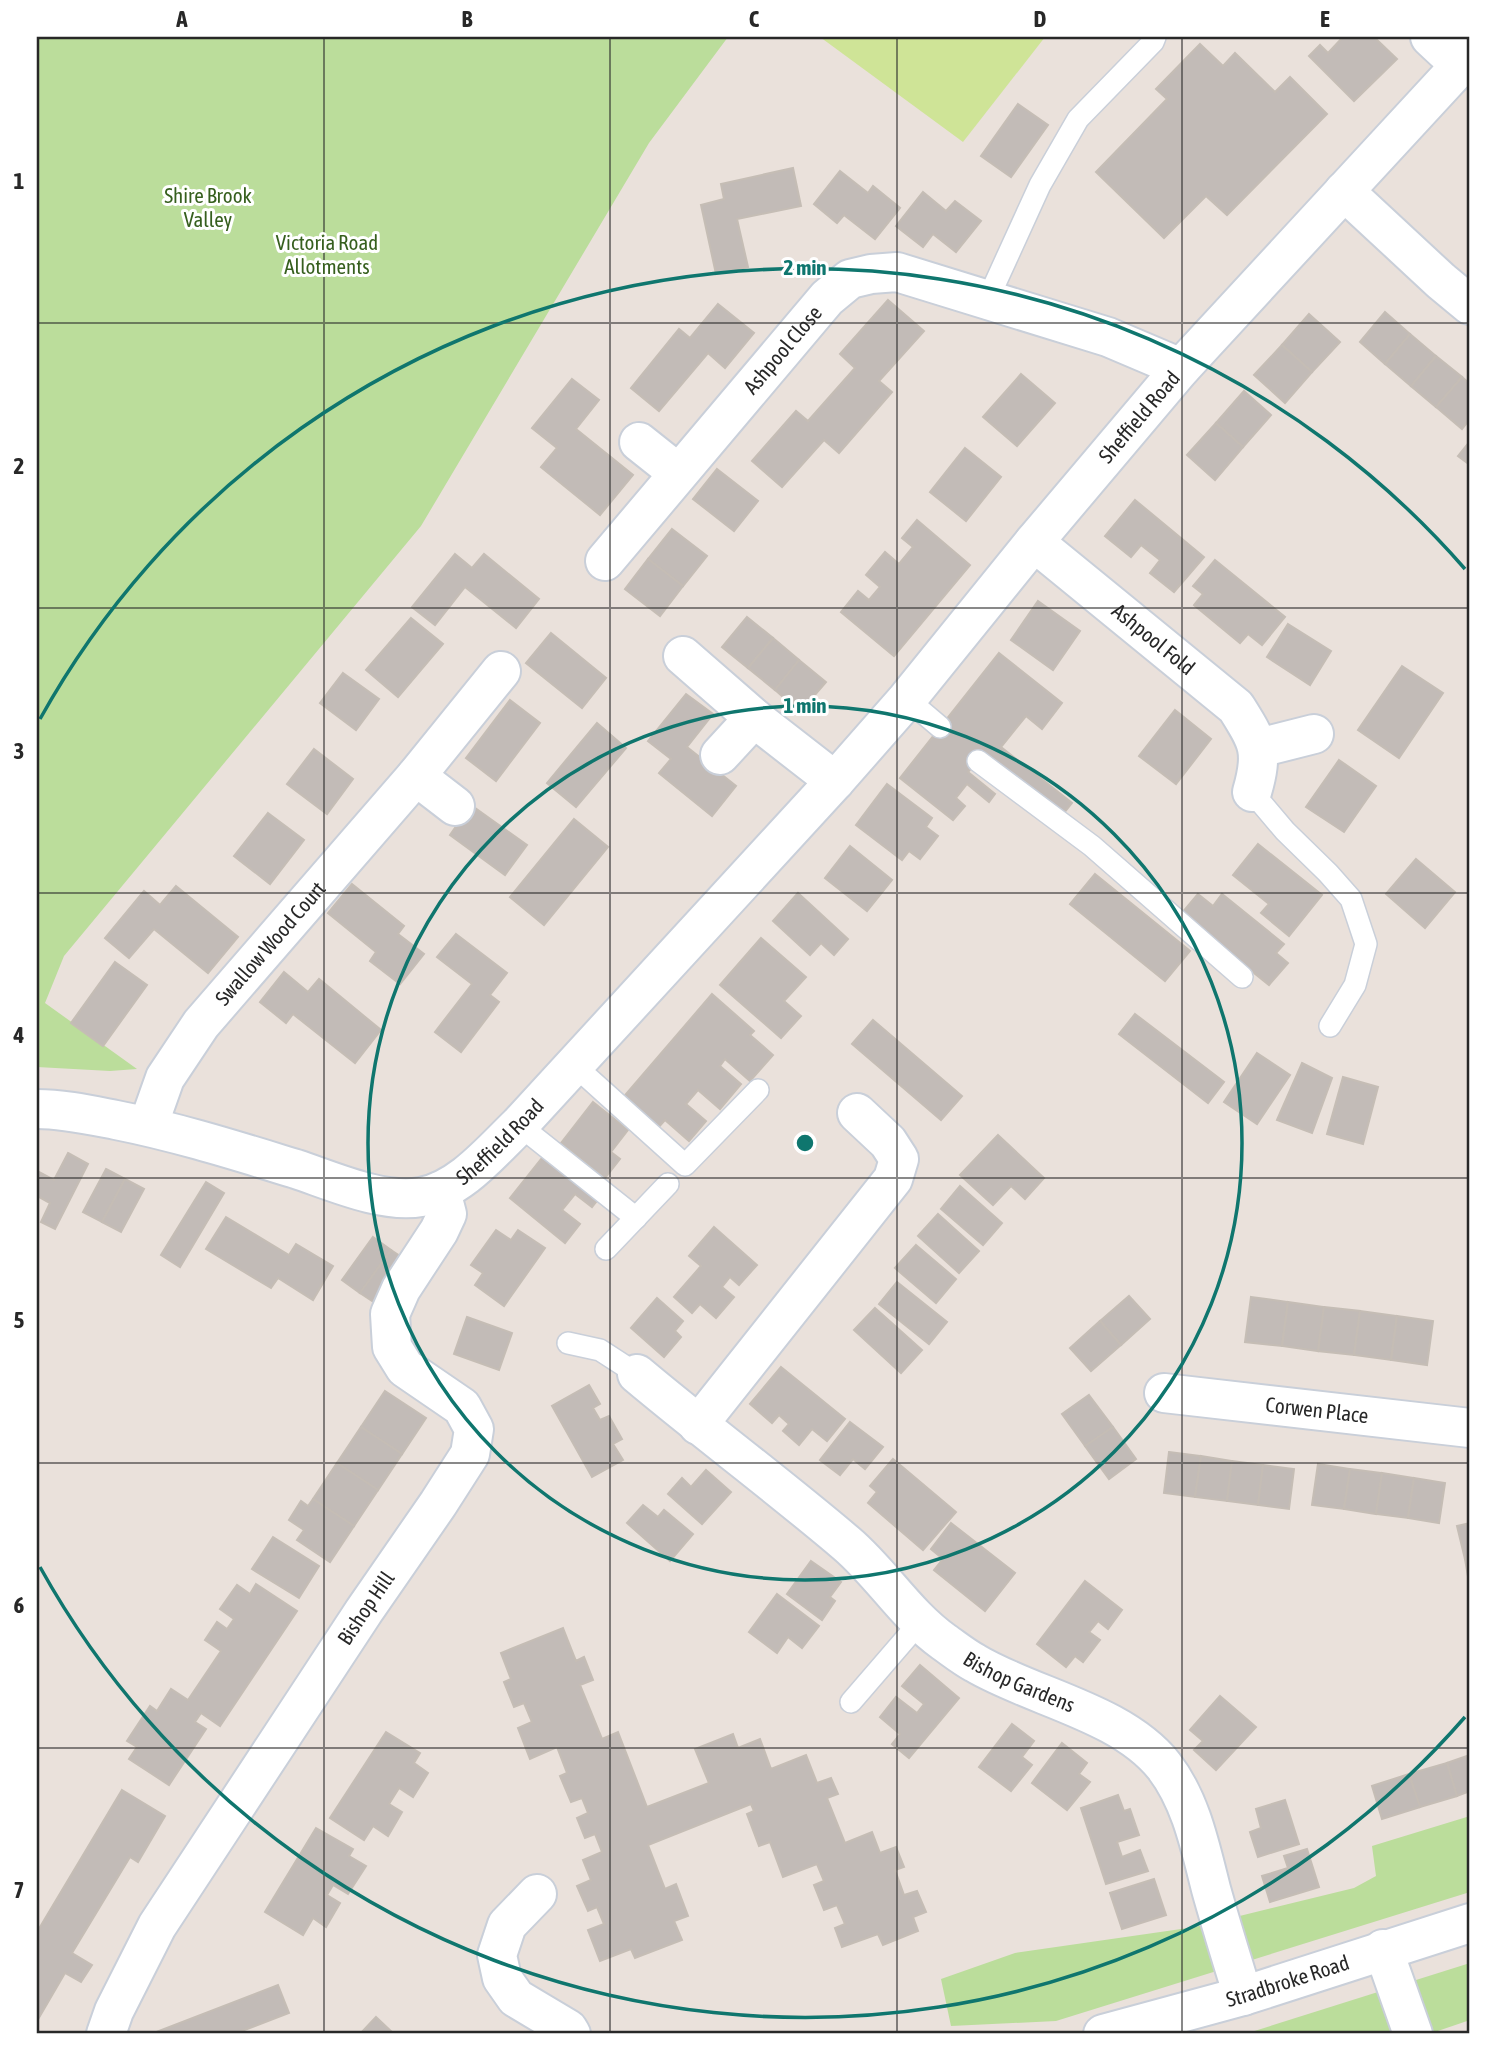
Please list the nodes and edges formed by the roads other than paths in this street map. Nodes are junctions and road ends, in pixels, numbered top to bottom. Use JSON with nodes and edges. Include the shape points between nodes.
{"nodes":[{"id":1,"x":1155,"y":37,"type":"edge"},
{"id":2,"x":1430,"y":37,"type":"edge"},
{"id":3,"x":1465,"y":60,"type":"edge"},
{"id":4,"x":1344,"y":191,"type":"junction"},
{"id":5,"x":988,"y":299,"type":"junction"},
{"id":6,"x":1470,"y":305,"type":"edge"},
{"id":7,"x":1181,"y":368,"type":"junction"},
{"id":8,"x":639,"y":442,"type":"dead end"},
{"id":9,"x":678,"y":473,"type":"junction"},
{"id":10,"x":1034,"y":542,"type":"junction"},
{"id":11,"x":605,"y":561,"type":"dead end"},
{"id":12,"x":683,"y":656,"type":"dead end"},
{"id":13,"x":501,"y":671,"type":"dead end"},
{"id":14,"x":907,"y":699,"type":"junction"},
{"id":15,"x":754,"y":718,"type":"junction"},
{"id":16,"x":940,"y":727,"type":"dead end"},
{"id":17,"x":1314,"y":734,"type":"dead end"},
{"id":18,"x":1259,"y":748,"type":"junction"},
{"id":19,"x":720,"y":755,"type":"dead end"},
{"id":20,"x":978,"y":761,"type":"dead end"},
{"id":21,"x":415,"y":776,"type":"junction"},
{"id":22,"x":835,"y":781,"type":"junction"},
{"id":23,"x":1252,"y":792,"type":"joint"},
{"id":24,"x":455,"y":806,"type":"dead end"},
{"id":25,"x":1242,"y":977,"type":"dead end"},
{"id":26,"x":1330,"y":1026,"type":"dead end"},
{"id":27,"x":575,"y":1065,"type":"junction"},
{"id":28,"x":758,"y":1090,"type":"dead end"},
{"id":29,"x":37,"y":1109,"type":"edge"},
{"id":30,"x":857,"y":1113,"type":"dead end"},
{"id":31,"x":519,"y":1125,"type":"junction"},
{"id":32,"x":148,"y":1126,"type":"junction"},
{"id":33,"x":668,"y":1184,"type":"dead end"},
{"id":34,"x":441,"y":1191,"type":"junction"},
{"id":35,"x":636,"y":1218,"type":"junction"},
{"id":36,"x":606,"y":1249,"type":"dead end"},
{"id":37,"x":568,"y":1343,"type":"dead end"},
{"id":38,"x":637,"y":1374,"type":"joint"},
{"id":39,"x":1164,"y":1393,"type":"dead end"},
{"id":40,"x":698,"y":1425,"type":"junction"},
{"id":41,"x":1470,"y":1428,"type":"edge"},
{"id":42,"x":920,"y":1622,"type":"junction"},
{"id":43,"x":851,"y":1702,"type":"dead end"},
{"id":44,"x":537,"y":1894,"type":"dead end"},
{"id":45,"x":1470,"y":1923,"type":"edge"},
{"id":46,"x":1383,"y":1949,"type":"junction"},
{"id":47,"x":1243,"y":1996,"type":"junction"},
{"id":48,"x":106,"y":2034,"type":"edge"},
{"id":49,"x":571,"y":2034,"type":"edge"},
{"id":50,"x":1103,"y":2034,"type":"edge"},
{"id":51,"x":1413,"y":2034,"type":"edge"}],
"edges":[{"from":1,"to":5,"type":"lane","via":[[1078,119],[1040,185]]},
{"from":2,"to":3,"type":"street"},
{"from":3,"to":4,"type":"street","name":"Sheffield Road"},
{"from":4,"to":6,"type":"street"},
{"from":4,"to":7,"type":"street","name":"Sheffield Road"},
{"from":5,"to":7,"type":"street","name":"Ashpool Close","via":[[1108,337]]},
{"from":5,"to":9,"type":"street","name":"Ashpool Close","via":[[897,272],[850,279],[827,298]]},
{"from":7,"to":10,"type":"street","name":"Sheffield Road"},
{"from":8,"to":9,"type":"street"},
{"from":9,"to":11,"type":"street","name":"Ashpool Close"},
{"from":10,"to":14,"type":"street","name":"Sheffield Road"},
{"from":10,"to":18,"type":"street","name":"Ashpool Fold","via":[[1236,707]]},
{"from":12,"to":15,"type":"street"},
{"from":13,"to":21,"type":"street","name":"Swallow Wood Court"},
{"from":14,"to":16,"type":"lane"},
{"from":14,"to":22,"type":"street","name":"Sheffield Road"},
{"from":15,"to":19,"type":"street"},
{"from":15,"to":22,"type":"street"},
{"from":17,"to":18,"type":"street"},
{"from":18,"to":23,"type":"street"},
{"from":20,"to":25,"type":"lane","via":[[1092,846]]},
{"from":21,"to":24,"type":"street"},
{"from":21,"to":32,"type":"street","name":"Swallow Wood Court","via":[[201,1024],[165,1078]]},
{"from":22,"to":27,"type":"street","name":"Sheffield Road"},
{"from":23,"to":26,"type":"lane","via":[[1351,899],[1366,944],[1356,985]]},
{"from":27,"to":28,"type":"lane","via":[[684,1165]]},
{"from":27,"to":31,"type":"street","name":"Sheffield Road"},
{"from":29,"to":32,"type":"street","name":"Sheffield Road"},
{"from":30,"to":40,"type":"street","via":[[888,1142],[899,1160],[893,1179]]},
{"from":31,"to":34,"type":"street","name":"Sheffield Road","via":[[467,1174]]},
{"from":31,"to":35,"type":"lane"},
{"from":32,"to":34,"type":"street","name":"Sheffield Road","via":[[392,1197]]},
{"from":33,"to":35,"type":"lane"},
{"from":34,"to":48,"type":"street","name":"Bishop Hill","via":[[447,1214],[390,1314],[392,1347],[405,1368],[462,1407],[474,1429],[470,1454],[158,1926]]},
{"from":35,"to":36,"type":"lane"},
{"from":37,"to":38,"type":"lane","via":[[600,1350]]},
{"from":38,"to":40,"type":"street","name":"Bishop Gardens"},
{"from":39,"to":41,"type":"street","name":"Corwen Place"},
{"from":40,"to":42,"type":"street","name":"Bishop Gardens","via":[[850,1546]]},
{"from":42,"to":43,"type":"lane"},
{"from":42,"to":47,"type":"street","name":"Bishop Gardens","via":[[975,1664],[1124,1732],[1163,1765],[1180,1790],[1194,1826]]},
{"from":44,"to":49,"type":"street","via":[[507,1925],[497,1955],[502,1978],[516,1998]]},
{"from":45,"to":46,"type":"street","name":"Stradbroke Road"},
{"from":46,"to":47,"type":"street","name":"Stradbroke Road"},
{"from":46,"to":51,"type":"street"},
{"from":47,"to":50,"type":"street","name":"Stradbroke Road"}]}
